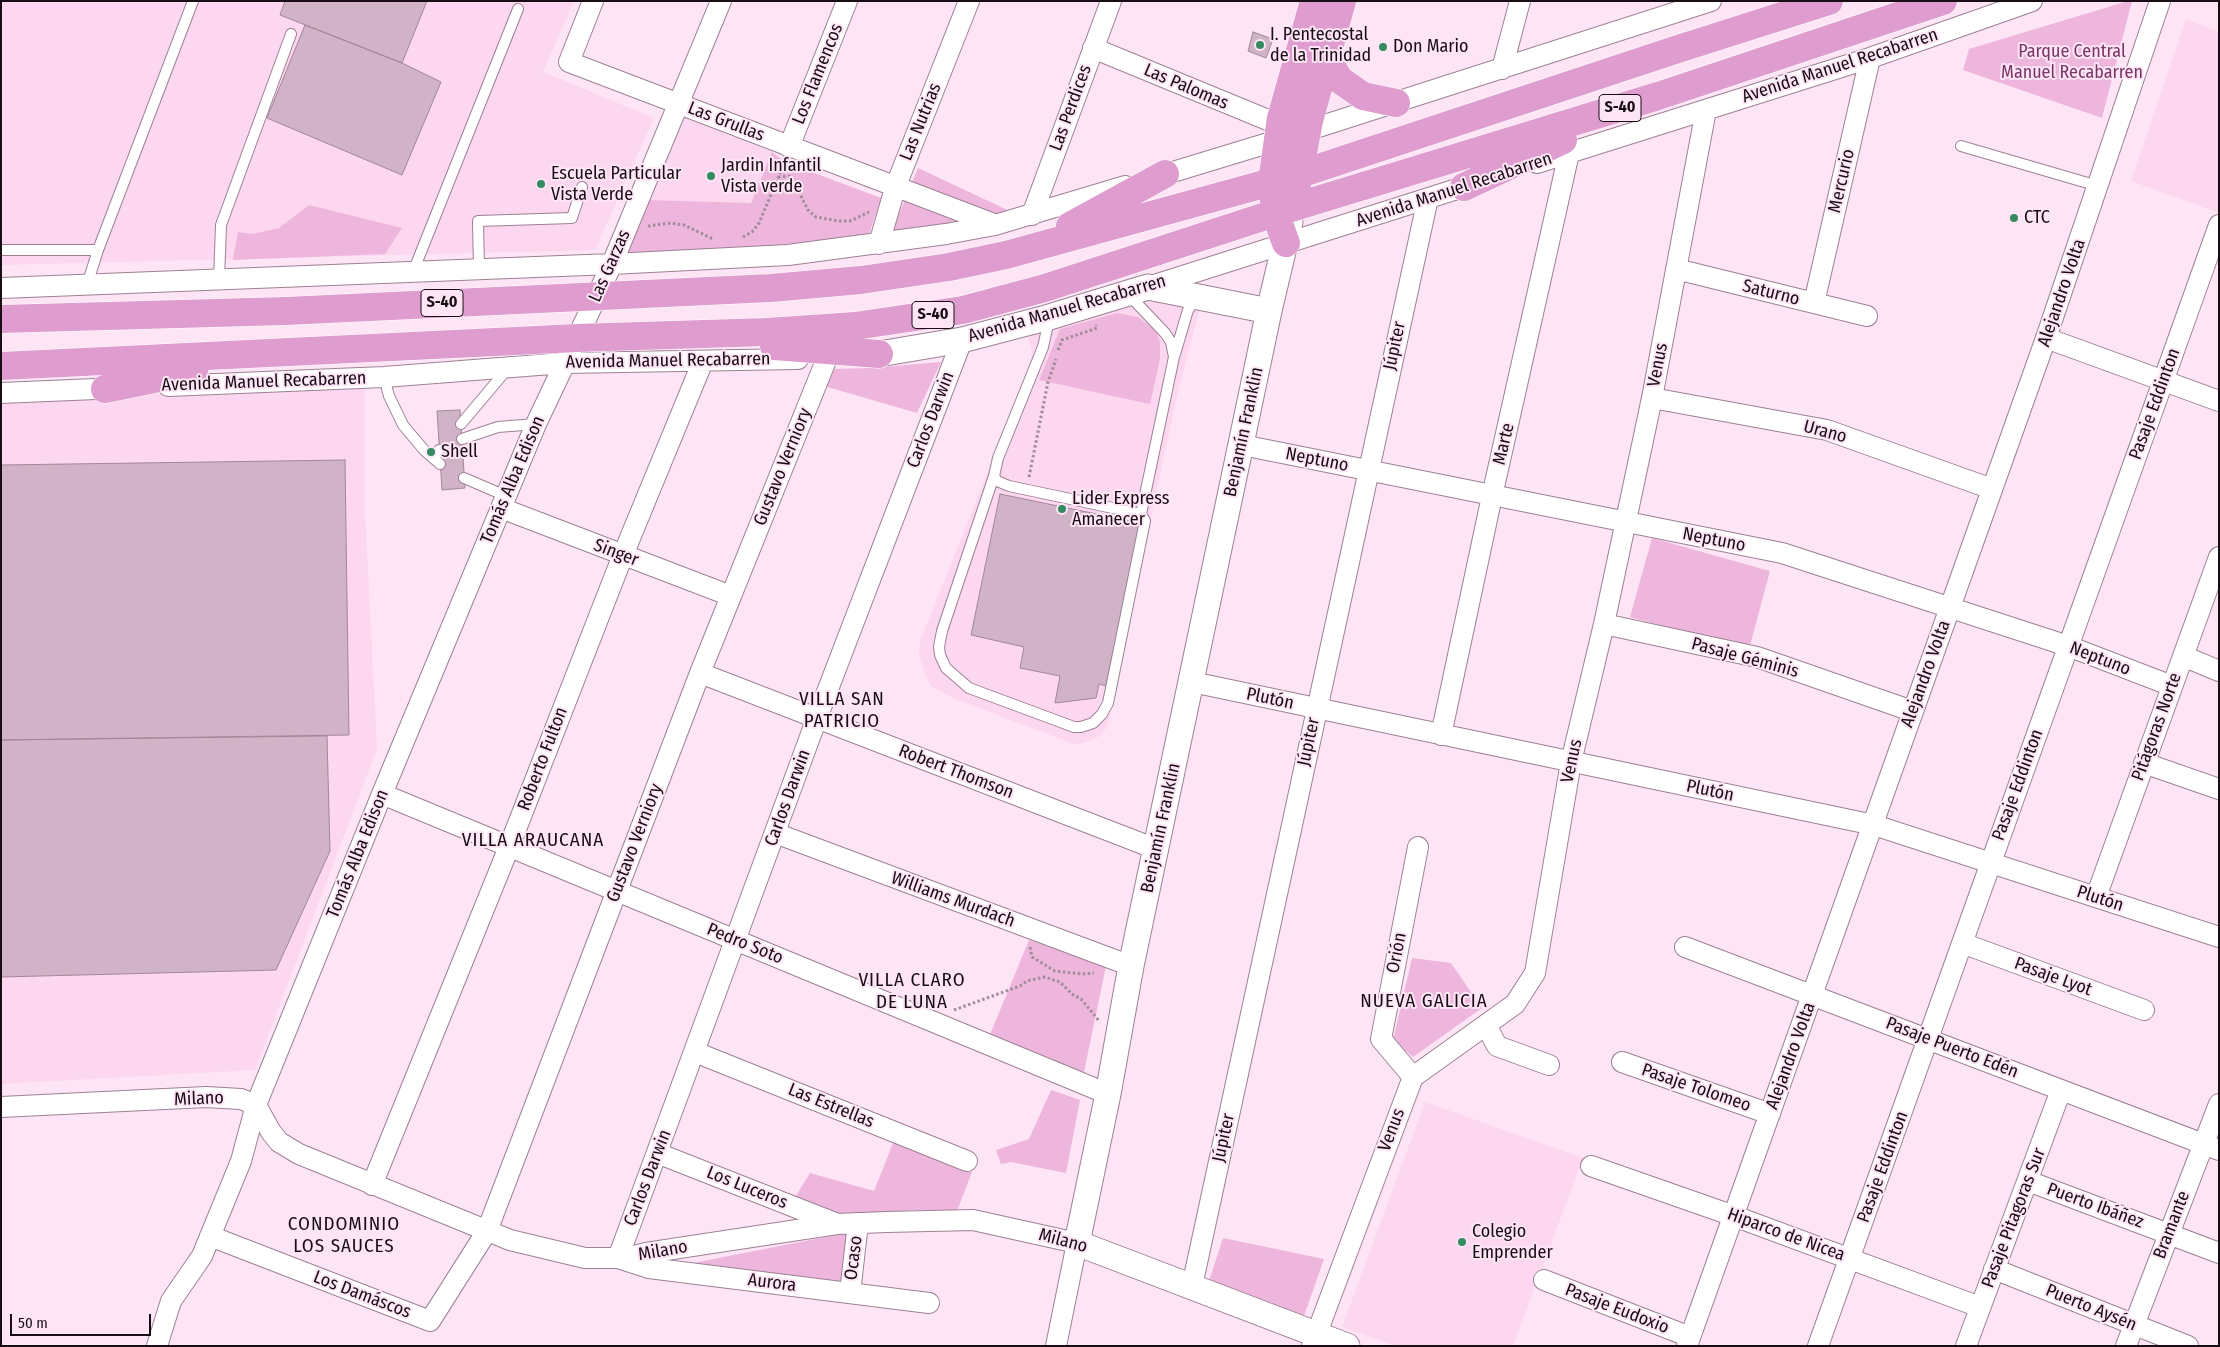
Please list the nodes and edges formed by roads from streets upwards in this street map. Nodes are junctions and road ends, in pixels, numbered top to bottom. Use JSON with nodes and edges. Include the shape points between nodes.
{"nodes":[{"id":1,"x":594,"y":1,"type":"edge"},
{"id":2,"x":721,"y":1,"type":"edge"},
{"id":3,"x":847,"y":1,"type":"edge"},
{"id":4,"x":969,"y":1,"type":"edge"},
{"id":5,"x":1111,"y":1,"type":"edge"},
{"id":6,"x":1520,"y":1,"type":"edge"},
{"id":7,"x":1653,"y":1,"type":"edge"},
{"id":8,"x":1711,"y":1,"type":"edge"},
{"id":9,"x":1829,"y":1,"type":"edge"},
{"id":10,"x":1944,"y":1,"type":"edge"},
{"id":11,"x":1966,"y":1,"type":"edge"},
{"id":12,"x":2032,"y":1,"type":"edge"},
{"id":13,"x":2160,"y":1,"type":"edge"},
{"id":14,"x":1328,"y":3,"type":"edge"},
{"id":15,"x":1908,"y":12,"type":"junction"},
{"id":16,"x":1648,"y":22,"type":"junction"},
{"id":17,"x":1093,"y":48,"type":"junction"},
{"id":18,"x":1325,"y":57,"type":"junction"},
{"id":19,"x":1870,"y":58,"type":"junction"},
{"id":20,"x":1502,"y":69,"type":"junction"},
{"id":21,"x":1658,"y":96,"type":"junction"},
{"id":22,"x":1396,"y":103,"type":"junction"},
{"id":23,"x":679,"y":104,"type":"junction"},
{"id":24,"x":1706,"y":110,"type":"junction"},
{"id":25,"x":1306,"y":131,"type":"junction"},
{"id":26,"x":1279,"y":133,"type":"junction"},
{"id":27,"x":789,"y":147,"type":"junction"},
{"id":28,"x":1569,"y":153,"type":"junction"},
{"id":29,"x":1166,"y":174,"type":"junction"},
{"id":30,"x":1285,"y":178,"type":"junction"},
{"id":31,"x":1464,"y":187,"type":"junction"},
{"id":32,"x":894,"y":192,"type":"junction"},
{"id":33,"x":1428,"y":198,"type":"junction"},
{"id":34,"x":1284,"y":210,"type":"junction"},
{"id":35,"x":1032,"y":215,"type":"junction"},
{"id":36,"x":2219,"y":224,"type":"edge"},
{"id":37,"x":995,"y":225,"type":"junction"},
{"id":38,"x":1286,"y":243,"type":"junction"},
{"id":39,"x":879,"y":244,"type":"junction"},
{"id":40,"x":1006,"y":255,"type":"junction"},
{"id":41,"x":612,"y":264,"type":"junction"},
{"id":42,"x":2212,"y":266,"type":"edge"},
{"id":43,"x":1676,"y":269,"type":"junction"},
{"id":44,"x":1,"y":288,"type":"edge"},
{"id":45,"x":1138,"y":290,"type":"junction"},
{"id":46,"x":598,"y":295,"type":"junction"},
{"id":47,"x":1814,"y":303,"type":"junction"},
{"id":48,"x":1269,"y":311,"type":"junction"},
{"id":49,"x":1867,"y":316,"type":"dead end"},
{"id":50,"x":1,"y":319,"type":"edge"},
{"id":51,"x":676,"y":335,"type":"junction"},
{"id":52,"x":577,"y":338,"type":"junction"},
{"id":53,"x":2046,"y":338,"type":"junction"},
{"id":54,"x":962,"y":340,"type":"junction"},
{"id":55,"x":280,"y":353,"type":"junction"},
{"id":56,"x":879,"y":354,"type":"junction"},
{"id":57,"x":826,"y":358,"type":"junction"},
{"id":58,"x":703,"y":360,"type":"junction"},
{"id":59,"x":564,"y":363,"type":"junction"},
{"id":60,"x":1,"y":366,"type":"edge"},
{"id":61,"x":2163,"y":381,"type":"junction"},
{"id":62,"x":104,"y":389,"type":"junction"},
{"id":63,"x":1,"y":393,"type":"edge"},
{"id":64,"x":1652,"y":398,"type":"junction"},
{"id":65,"x":2219,"y":401,"type":"edge"},
{"id":66,"x":1242,"y":445,"type":"junction"},
{"id":67,"x":1368,"y":471,"type":"junction"},
{"id":68,"x":1992,"y":490,"type":"junction"},
{"id":69,"x":1492,"y":496,"type":"junction"},
{"id":70,"x":504,"y":502,"type":"junction"},
{"id":71,"x":1625,"y":523,"type":"junction"},
{"id":72,"x":622,"y":555,"type":"junction"},
{"id":73,"x":2219,"y":557,"type":"edge"},
{"id":74,"x":731,"y":596,"type":"junction"},
{"id":75,"x":1950,"y":608,"type":"junction"},
{"id":76,"x":1604,"y":624,"type":"junction"},
{"id":77,"x":2068,"y":646,"type":"junction"},
{"id":78,"x":2183,"y":656,"type":"junction"},
{"id":79,"x":2219,"y":671,"type":"edge"},
{"id":80,"x":700,"y":673,"type":"junction"},
{"id":81,"x":1192,"y":682,"type":"junction"},
{"id":82,"x":2172,"y":686,"type":"junction"},
{"id":83,"x":1316,"y":708,"type":"junction"},
{"id":84,"x":1912,"y":711,"type":"junction"},
{"id":85,"x":818,"y":718,"type":"junction"},
{"id":86,"x":1441,"y":735,"type":"junction"},
{"id":87,"x":1571,"y":762,"type":"junction"},
{"id":88,"x":2144,"y":763,"type":"junction"},
{"id":89,"x":2219,"y":789,"type":"edge"},
{"id":90,"x":382,"y":794,"type":"junction"},
{"id":91,"x":1874,"y":825,"type":"junction"},
{"id":92,"x":775,"y":833,"type":"junction"},
{"id":93,"x":509,"y":847,"type":"junction"},
{"id":94,"x":1418,"y":847,"type":"dead end"},
{"id":95,"x":1156,"y":849,"type":"junction"},
{"id":96,"x":1990,"y":863,"type":"junction"},
{"id":97,"x":617,"y":892,"type":"junction"},
{"id":98,"x":2096,"y":897,"type":"junction"},
{"id":99,"x":2219,"y":937,"type":"edge"},
{"id":100,"x":736,"y":941,"type":"junction"},
{"id":101,"x":1962,"y":943,"type":"junction"},
{"id":102,"x":1685,"y":947,"type":"dead end"},
{"id":103,"x":1131,"y":966,"type":"junction"},
{"id":104,"x":1813,"y":995,"type":"junction"},
{"id":105,"x":2144,"y":1010,"type":"dead end"},
{"id":106,"x":1486,"y":1025,"type":"junction"},
{"id":107,"x":1928,"y":1039,"type":"junction"},
{"id":108,"x":695,"y":1052,"type":"junction"},
{"id":109,"x":1622,"y":1062,"type":"dead end"},
{"id":110,"x":1549,"y":1065,"type":"dead end"},
{"id":111,"x":1413,"y":1077,"type":"junction"},
{"id":112,"x":2062,"y":1090,"type":"junction"},
{"id":113,"x":1108,"y":1094,"type":"junction"},
{"id":114,"x":2219,"y":1104,"type":"edge"},
{"id":115,"x":256,"y":1105,"type":"junction"},
{"id":116,"x":1,"y":1108,"type":"edge"},
{"id":117,"x":1770,"y":1114,"type":"junction"},
{"id":118,"x":2211,"y":1147,"type":"edge"},
{"id":119,"x":657,"y":1153,"type":"junction"},
{"id":120,"x":967,"y":1161,"type":"dead end"},
{"id":121,"x":1591,"y":1166,"type":"dead end"},
{"id":122,"x":2028,"y":1181,"type":"junction"},
{"id":123,"x":372,"y":1185,"type":"junction"},
{"id":124,"x":1734,"y":1216,"type":"junction"},
{"id":125,"x":858,"y":1223,"type":"junction"},
{"id":126,"x":836,"y":1224,"type":"junction"},
{"id":127,"x":487,"y":1231,"type":"junction"},
{"id":128,"x":2169,"y":1233,"type":"junction"},
{"id":129,"x":210,"y":1236,"type":"junction"},
{"id":130,"x":1077,"y":1243,"type":"junction"},
{"id":131,"x":2219,"y":1253,"type":"edge"},
{"id":132,"x":618,"y":1258,"type":"junction"},
{"id":133,"x":1850,"y":1259,"type":"junction"},
{"id":134,"x":1994,"y":1269,"type":"junction"},
{"id":135,"x":1544,"y":1280,"type":"dead end"},
{"id":136,"x":1192,"y":1286,"type":"junction"},
{"id":137,"x":850,"y":1293,"type":"junction"},
{"id":138,"x":928,"y":1303,"type":"dead end"},
{"id":139,"x":1980,"y":1307,"type":"junction"},
{"id":140,"x":430,"y":1321,"type":"joint"},
{"id":141,"x":2134,"y":1325,"type":"junction"},
{"id":142,"x":1314,"y":1340,"type":"edge"},
{"id":143,"x":1689,"y":1341,"type":"edge"},
{"id":144,"x":157,"y":1346,"type":"edge"},
{"id":145,"x":1056,"y":1346,"type":"edge"},
{"id":146,"x":1348,"y":1346,"type":"edge"},
{"id":147,"x":1818,"y":1346,"type":"edge"},
{"id":148,"x":1966,"y":1346,"type":"edge"},
{"id":149,"x":2126,"y":1346,"type":"edge"},
{"id":150,"x":2188,"y":1346,"type":"edge"}],
"edges":[{"from":1,"to":23,"type":"street","name":"Las Grullas","via":[[569,62]]},
{"from":2,"to":23,"type":"street","name":"Las Garzas"},
{"from":3,"to":27,"type":"street","name":"Los Flamencos"},
{"from":4,"to":32,"type":"street","name":"Las Nutrias"},
{"from":5,"to":17,"type":"street","name":"Las Perdices"},
{"from":6,"to":20,"type":"street"},
{"from":7,"to":16,"type":"street"},
{"from":8,"to":16,"type":"street"},
{"from":9,"to":30,"type":"main road","number":"S-40"},
{"from":10,"to":15,"type":"main road","name":"Avenida Manuel Recabarren","number":"S-40"},
{"from":11,"to":15,"type":"main road"},
{"from":12,"to":19,"type":"street","name":"Avenida Manuel Recabarren"},
{"from":13,"to":53,"type":"street","name":"Alejandro Volta"},
{"from":14,"to":18,"type":"main road"},
{"from":14,"to":26,"type":"main road"},
{"from":15,"to":21,"type":"main road","name":"Avenida Manuel Recabarren","number":"S-40"},
{"from":16,"to":20,"type":"street"},
{"from":17,"to":26,"type":"street","name":"Las Palomas"},
{"from":17,"to":35,"type":"street","name":"Las Perdices"},
{"from":18,"to":22,"type":"main road","via":[[1340,80],[1363,96]]},
{"from":18,"to":25,"type":"main road"},
{"from":19,"to":24,"type":"street","name":"Avenida Manuel Recabarren"},
{"from":19,"to":47,"type":"street","name":"Mercurio"},
{"from":20,"to":22,"type":"street"},
{"from":21,"to":31,"type":"main road"},
{"from":21,"to":34,"type":"main road","name":"Avenida Manuel Recabarren","number":"S-40"},
{"from":22,"to":25,"type":"street"},
{"from":23,"to":27,"type":"street","name":"Las Grullas"},
{"from":23,"to":41,"type":"street","name":"Las Garzas"},
{"from":24,"to":28,"type":"street","name":"Avenida Manuel Recabarren"},
{"from":24,"to":43,"type":"street","name":"Venus"},
{"from":25,"to":26,"type":"street"},
{"from":25,"to":30,"type":"main road"},
{"from":26,"to":29,"type":"street"},
{"from":26,"to":30,"type":"main road"},
{"from":27,"to":32,"type":"street","name":"Las Grullas"},
{"from":28,"to":31,"type":"street","name":"Avenida Manuel Recabarren"},
{"from":28,"to":69,"type":"street","name":"Marte"},
{"from":29,"to":35,"type":"street"},
{"from":29,"to":40,"type":"main road","via":[[1055,234]]},
{"from":30,"to":34,"type":"main road"},
{"from":30,"to":40,"type":"main road","number":"S-40"},
{"from":31,"to":33,"type":"street","name":"Avenida Manuel Recabarren"},
{"from":32,"to":37,"type":"street","name":"Las Grullas"},
{"from":32,"to":39,"type":"street","name":"Las Nutrias"},
{"from":33,"to":38,"type":"street","name":"Avenida Manuel Recabarren"},
{"from":33,"to":67,"type":"street","name":"Júpiter"},
{"from":34,"to":38,"type":"main road"},
{"from":34,"to":51,"type":"main road","name":"Avenida Manuel Recabarren","number":"S-40","via":[[1045,288],[963,310],[847,327]]},
{"from":35,"to":37,"type":"street"},
{"from":36,"to":42,"type":"street","name":"Pasaje Eddinton"},
{"from":37,"to":39,"type":"street"},
{"from":38,"to":45,"type":"street","name":"Avenida Manuel Recabarren"},
{"from":38,"to":48,"type":"street","name":"Benjamín Franklin"},
{"from":39,"to":41,"type":"street","via":[[788,255]]},
{"from":40,"to":46,"type":"main road","number":"S-40","via":[[861,280],[771,288]]},
{"from":41,"to":44,"type":"street"},
{"from":41,"to":46,"type":"street","name":"Las Garzas"},
{"from":42,"to":61,"type":"street","name":"Pasaje Eddinton"},
{"from":43,"to":47,"type":"street","name":"Saturno"},
{"from":43,"to":64,"type":"street","name":"Venus"},
{"from":45,"to":48,"type":"street","via":[[1198,297]]},
{"from":45,"to":54,"type":"street","name":"Avenida Manuel Recabarren"},
{"from":46,"to":50,"type":"main road","number":"S-40","via":[[286,311]]},
{"from":46,"to":52,"type":"street","name":"Las Garzas"},
{"from":47,"to":49,"type":"street","name":"Saturno"},
{"from":48,"to":66,"type":"street","name":"Benjamín Franklin"},
{"from":51,"to":52,"type":"main road","name":"Avenida Manuel Recabarren","number":"S-40"},
{"from":51,"to":56,"type":"main road","via":[[741,344]]},
{"from":52,"to":55,"type":"main road","name":"Avenida Manuel Recabarren","number":"S-40"},
{"from":52,"to":59,"type":"street","name":"Las Garzas"},
{"from":53,"to":61,"type":"street"},
{"from":53,"to":68,"type":"street","name":"Alejandro Volta"},
{"from":54,"to":56,"type":"street","name":"Avenida Manuel Recabarren"},
{"from":54,"to":85,"type":"street","name":"Carlos Darwin"},
{"from":55,"to":60,"type":"main road","name":"Avenida Manuel Recabarren","number":"S-40"},
{"from":55,"to":62,"type":"main road"},
{"from":56,"to":57,"type":"street","name":"Avenida Manuel Recabarren"},
{"from":57,"to":58,"type":"street","name":"Avenida Manuel Recabarren"},
{"from":57,"to":74,"type":"street","name":"Gustavo Verniory"},
{"from":58,"to":59,"type":"street","name":"Avenida Manuel Recabarren"},
{"from":58,"to":72,"type":"street","name":"Roberto Fulton"},
{"from":59,"to":62,"type":"street","name":"Avenida Manuel Recabarren","via":[[384,377]]},
{"from":59,"to":70,"type":"street","name":"Tomás Alba Edison"},
{"from":61,"to":65,"type":"street"},
{"from":61,"to":77,"type":"street","name":"Pasaje Eddinton"},
{"from":62,"to":63,"type":"street","name":"Avenida Manuel Recabarren"},
{"from":64,"to":68,"type":"street","name":"Urano","via":[[1827,430]]},
{"from":64,"to":71,"type":"street","name":"Venus"},
{"from":66,"to":67,"type":"street","name":"Neptuno"},
{"from":66,"to":81,"type":"street","name":"Benjamín Franklin"},
{"from":67,"to":69,"type":"street","name":"Neptuno"},
{"from":67,"to":83,"type":"street","name":"Júpiter"},
{"from":68,"to":75,"type":"street","name":"Alejandro Volta"},
{"from":69,"to":71,"type":"street","name":"Neptuno"},
{"from":69,"to":86,"type":"street","name":"Marte"},
{"from":70,"to":72,"type":"street","name":"Singer"},
{"from":70,"to":90,"type":"street","name":"Tomás Alba Edison"},
{"from":71,"to":75,"type":"street","name":"Neptuno","via":[[1782,553]]},
{"from":71,"to":76,"type":"street","name":"Venus"},
{"from":72,"to":74,"type":"street","name":"Singer"},
{"from":72,"to":93,"type":"street","name":"Roberto Fulton"},
{"from":73,"to":78,"type":"street","name":"Pitágoras Norte"},
{"from":74,"to":80,"type":"street","name":"Gustavo Verniory"},
{"from":75,"to":77,"type":"street","name":"Neptuno"},
{"from":75,"to":84,"type":"street","name":"Alejandro Volta"},
{"from":76,"to":84,"type":"street","name":"Pasaje Géminis","via":[[1757,657]]},
{"from":76,"to":87,"type":"street","name":"Venus"},
{"from":77,"to":82,"type":"street","name":"Neptuno"},
{"from":77,"to":96,"type":"street","name":"Pasaje Eddinton"},
{"from":78,"to":79,"type":"street"},
{"from":78,"to":82,"type":"street","name":"Pitágoras Norte"},
{"from":80,"to":85,"type":"street","name":"Robert Thomson"},
{"from":80,"to":97,"type":"street","name":"Gustavo Verniory"},
{"from":81,"to":83,"type":"street","name":"Plutón"},
{"from":81,"to":95,"type":"street","name":"Benjamín Franklin"},
{"from":82,"to":88,"type":"street","name":"Pitágoras Norte"},
{"from":83,"to":86,"type":"street","name":"Plutón"},
{"from":83,"to":136,"type":"street","name":"Júpiter"},
{"from":84,"to":91,"type":"street","name":"Alejandro Volta"},
{"from":85,"to":92,"type":"street","name":"Carlos Darwin"},
{"from":85,"to":95,"type":"street","name":"Robert Thomson"},
{"from":86,"to":87,"type":"street","name":"Plutón"},
{"from":87,"to":91,"type":"street","name":"Plutón"},
{"from":87,"to":106,"type":"street","name":"Venus","via":[[1535,973],[1514,1004]]},
{"from":88,"to":89,"type":"street"},
{"from":88,"to":98,"type":"street","name":"Pitágoras Norte"},
{"from":90,"to":93,"type":"street","name":"Pedro Soto"},
{"from":90,"to":115,"type":"street","name":"Tomás Alba Edison"},
{"from":91,"to":96,"type":"street","name":"Plutón"},
{"from":91,"to":104,"type":"street","name":"Alejandro Volta"},
{"from":92,"to":100,"type":"street","name":"Carlos Darwin"},
{"from":92,"to":103,"type":"street","name":"Williams Murdach"},
{"from":93,"to":97,"type":"street","name":"Pedro Soto"},
{"from":93,"to":123,"type":"street","name":"Roberto Fulton"},
{"from":94,"to":111,"type":"street","name":"Orión","via":[[1380,1039]]},
{"from":95,"to":103,"type":"street","name":"Benjamín Franklin"},
{"from":96,"to":98,"type":"street","name":"Plutón"},
{"from":96,"to":101,"type":"street","name":"Pasaje Eddinton"},
{"from":97,"to":100,"type":"street","name":"Pedro Soto"},
{"from":97,"to":127,"type":"street","name":"Gustavo Verniory"},
{"from":98,"to":99,"type":"street","name":"Plutón"},
{"from":100,"to":108,"type":"street","name":"Carlos Darwin"},
{"from":100,"to":113,"type":"street","name":"Pedro Soto"},
{"from":101,"to":105,"type":"street","name":"Pasaje Lyot"},
{"from":101,"to":107,"type":"street","name":"Pasaje Eddinton"},
{"from":102,"to":104,"type":"street","name":"Pasaje Puerto Edén"},
{"from":103,"to":113,"type":"street","name":"Benjamín Franklin"},
{"from":104,"to":107,"type":"street","name":"Pasaje Puerto Edén"},
{"from":104,"to":117,"type":"street","name":"Alejandro Volta"},
{"from":106,"to":110,"type":"street","via":[[1497,1046]]},
{"from":106,"to":111,"type":"street","name":"Venus"},
{"from":107,"to":112,"type":"street","name":"Pasaje Puerto Edén"},
{"from":107,"to":133,"type":"street","name":"Pasaje Eddinton"},
{"from":108,"to":119,"type":"street","name":"Carlos Darwin"},
{"from":108,"to":120,"type":"street","name":"Las Estrellas"},
{"from":109,"to":117,"type":"street","name":"Pasaje Tolomeo"},
{"from":111,"to":142,"type":"street","name":"Venus"},
{"from":112,"to":118,"type":"street","name":"Pasaje Puerto Edén"},
{"from":112,"to":122,"type":"street","name":"Pasaje Pitagoras Sur"},
{"from":113,"to":130,"type":"street","name":"Benjamín Franklin"},
{"from":114,"to":118,"type":"street","name":"Bramante"},
{"from":115,"to":116,"type":"street","name":"Milano","via":[[229,1097],[206,1097]]},
{"from":115,"to":123,"type":"street","name":"Milano","via":[[279,1142]]},
{"from":115,"to":129,"type":"street","name":"Tomás Alba Edison","via":[[241,1162]]},
{"from":117,"to":124,"type":"street","name":"Alejandro Volta"},
{"from":118,"to":128,"type":"street","name":"Bramante"},
{"from":119,"to":126,"type":"street","name":"Los Luceros"},
{"from":119,"to":132,"type":"street","name":"Carlos Darwin"},
{"from":121,"to":124,"type":"street","name":"Hiparco de Nicea"},
{"from":122,"to":128,"type":"street","name":"Puerto Ibáñez"},
{"from":122,"to":134,"type":"street","name":"Pasaje Pitagoras Sur"},
{"from":123,"to":127,"type":"street","name":"Milano"},
{"from":124,"to":133,"type":"street","name":"Hiparco de Nicea"},
{"from":124,"to":143,"type":"street","name":"Alejandro Volta"},
{"from":125,"to":126,"type":"street","name":"Milano"},
{"from":125,"to":130,"type":"street","name":"Milano","via":[[973,1220]]},
{"from":125,"to":137,"type":"street","name":"Ocaso"},
{"from":126,"to":132,"type":"street","name":"Milano"},
{"from":127,"to":132,"type":"street","name":"Milano","via":[[546,1250],[585,1258]]},
{"from":127,"to":140,"type":"street","name":"Gustavo Verniory"},
{"from":128,"to":131,"type":"street","name":"Puerto Ibáñez"},
{"from":128,"to":141,"type":"street","name":"Bramante"},
{"from":129,"to":140,"type":"street","name":"Los Damáscos"},
{"from":129,"to":144,"type":"street","name":"Tomás Alba Edison","via":[[202,1256],[171,1301]]},
{"from":130,"to":136,"type":"street","name":"Milano"},
{"from":130,"to":145,"type":"street","name":"Benjamín Franklin"},
{"from":132,"to":137,"type":"street","name":"Aurora","via":[[649,1268]]},
{"from":133,"to":139,"type":"street","name":"Hiparco de Nicea"},
{"from":133,"to":147,"type":"street","name":"Pasaje Eddinton"},
{"from":134,"to":139,"type":"street","name":"Pasaje Pitagoras Sur"},
{"from":134,"to":141,"type":"street","name":"Puerto Aysén"},
{"from":135,"to":143,"type":"street","name":"Pasaje Eudoxio"},
{"from":136,"to":142,"type":"street","name":"Milano"},
{"from":137,"to":138,"type":"street","name":"Aurora"},
{"from":139,"to":148,"type":"street","name":"Pasaje Pitagoras Sur"},
{"from":141,"to":149,"type":"street","name":"Bramante"},
{"from":141,"to":150,"type":"street","name":"Puerto Aysén"},
{"from":142,"to":146,"type":"street","name":"Milano"}]}
